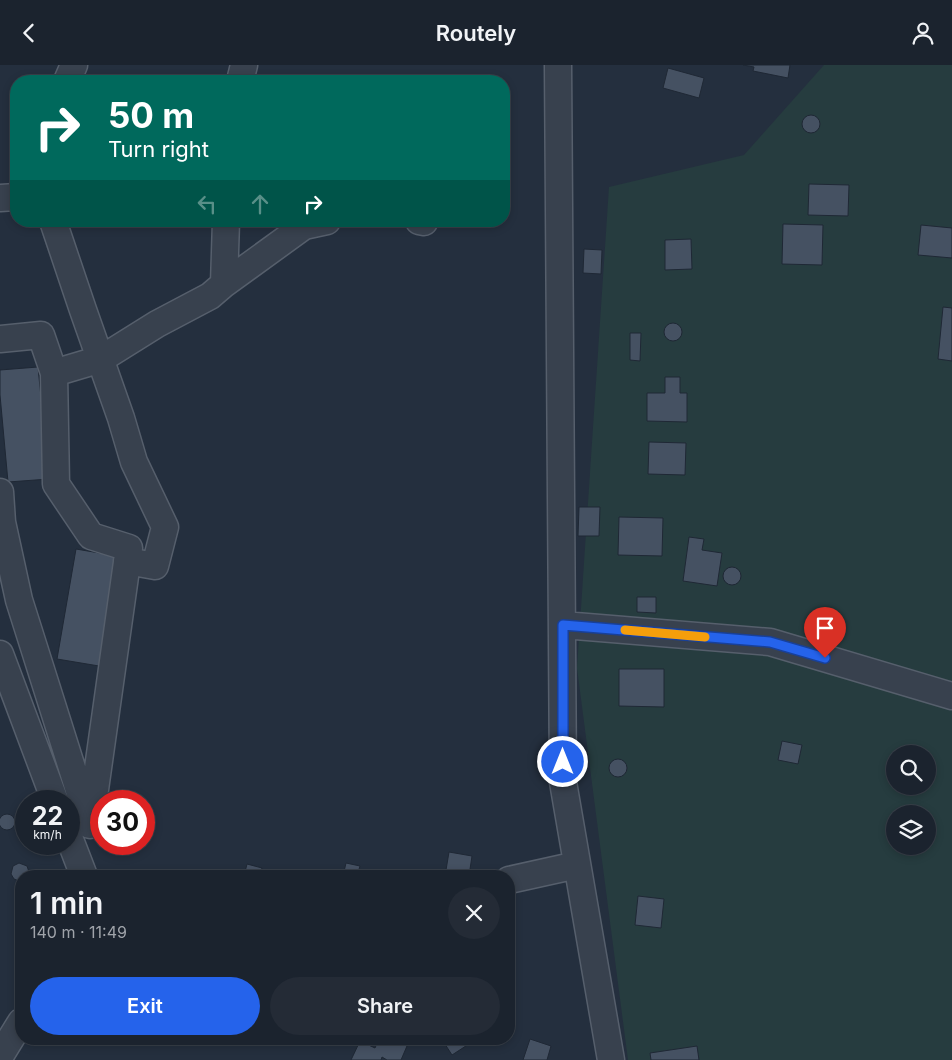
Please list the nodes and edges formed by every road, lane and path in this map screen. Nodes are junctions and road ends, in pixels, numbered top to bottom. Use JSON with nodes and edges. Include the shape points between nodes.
{"nodes":[{"id":1,"x":558,"y":65,"type":"edge"},
{"id":2,"x":54,"y":227,"type":"edge"},
{"id":3,"x":226,"y":227,"type":"edge"},
{"id":4,"x":303,"y":227,"type":"edge"},
{"id":5,"x":224,"y":284,"type":"junction"},
{"id":6,"x":0,"y":339,"type":"edge"},
{"id":7,"x":101,"y":359,"type":"junction"},
{"id":8,"x":54,"y":373,"type":"junction"},
{"id":9,"x":0,"y":491,"type":"edge"},
{"id":10,"x":127,"y":561,"type":"junction"},
{"id":11,"x":563,"y":625,"type":"junction"},
{"id":12,"x":0,"y":654,"type":"edge"},
{"id":13,"x":952,"y":696,"type":"edge"},
{"id":14,"x":51,"y":790,"type":"edge"},
{"id":15,"x":76,"y":855,"type":"edge"},
{"id":16,"x":577,"y":865,"type":"junction"},
{"id":17,"x":82,"y":870,"type":"edge"},
{"id":18,"x":515,"y":879,"type":"edge"},
{"id":19,"x":15,"y":1032,"type":"edge"},
{"id":20,"x":0,"y":1056,"type":"edge"},
{"id":21,"x":612,"y":1060,"type":"edge"}],
"edges":[{"from":1,"to":11,"type":"street"},
{"from":2,"to":7,"type":"street"},
{"from":3,"to":5,"type":"street"},
{"from":4,"to":5,"type":"street"},
{"from":5,"to":7,"type":"street","via":[[210,296]]},
{"from":6,"to":8,"type":"street","via":[[41,335]]},
{"from":7,"to":8,"type":"street"},
{"from":7,"to":10,"type":"street","via":[[134,462],[165,527],[155,566]]},
{"from":8,"to":10,"type":"street","via":[[56,484],[91,536],[129,548]]},
{"from":9,"to":10,"type":"street","via":[[2,522],[19,600],[90,825]]},
{"from":11,"to":13,"type":"street","via":[[770,642]]},
{"from":11,"to":16,"type":"street","via":[[563,782]]},
{"from":12,"to":14,"type":"street"},
{"from":15,"to":17,"type":"street"},
{"from":16,"to":18,"type":"street"},
{"from":16,"to":21,"type":"street"},
{"from":19,"to":20,"type":"street"}]}
